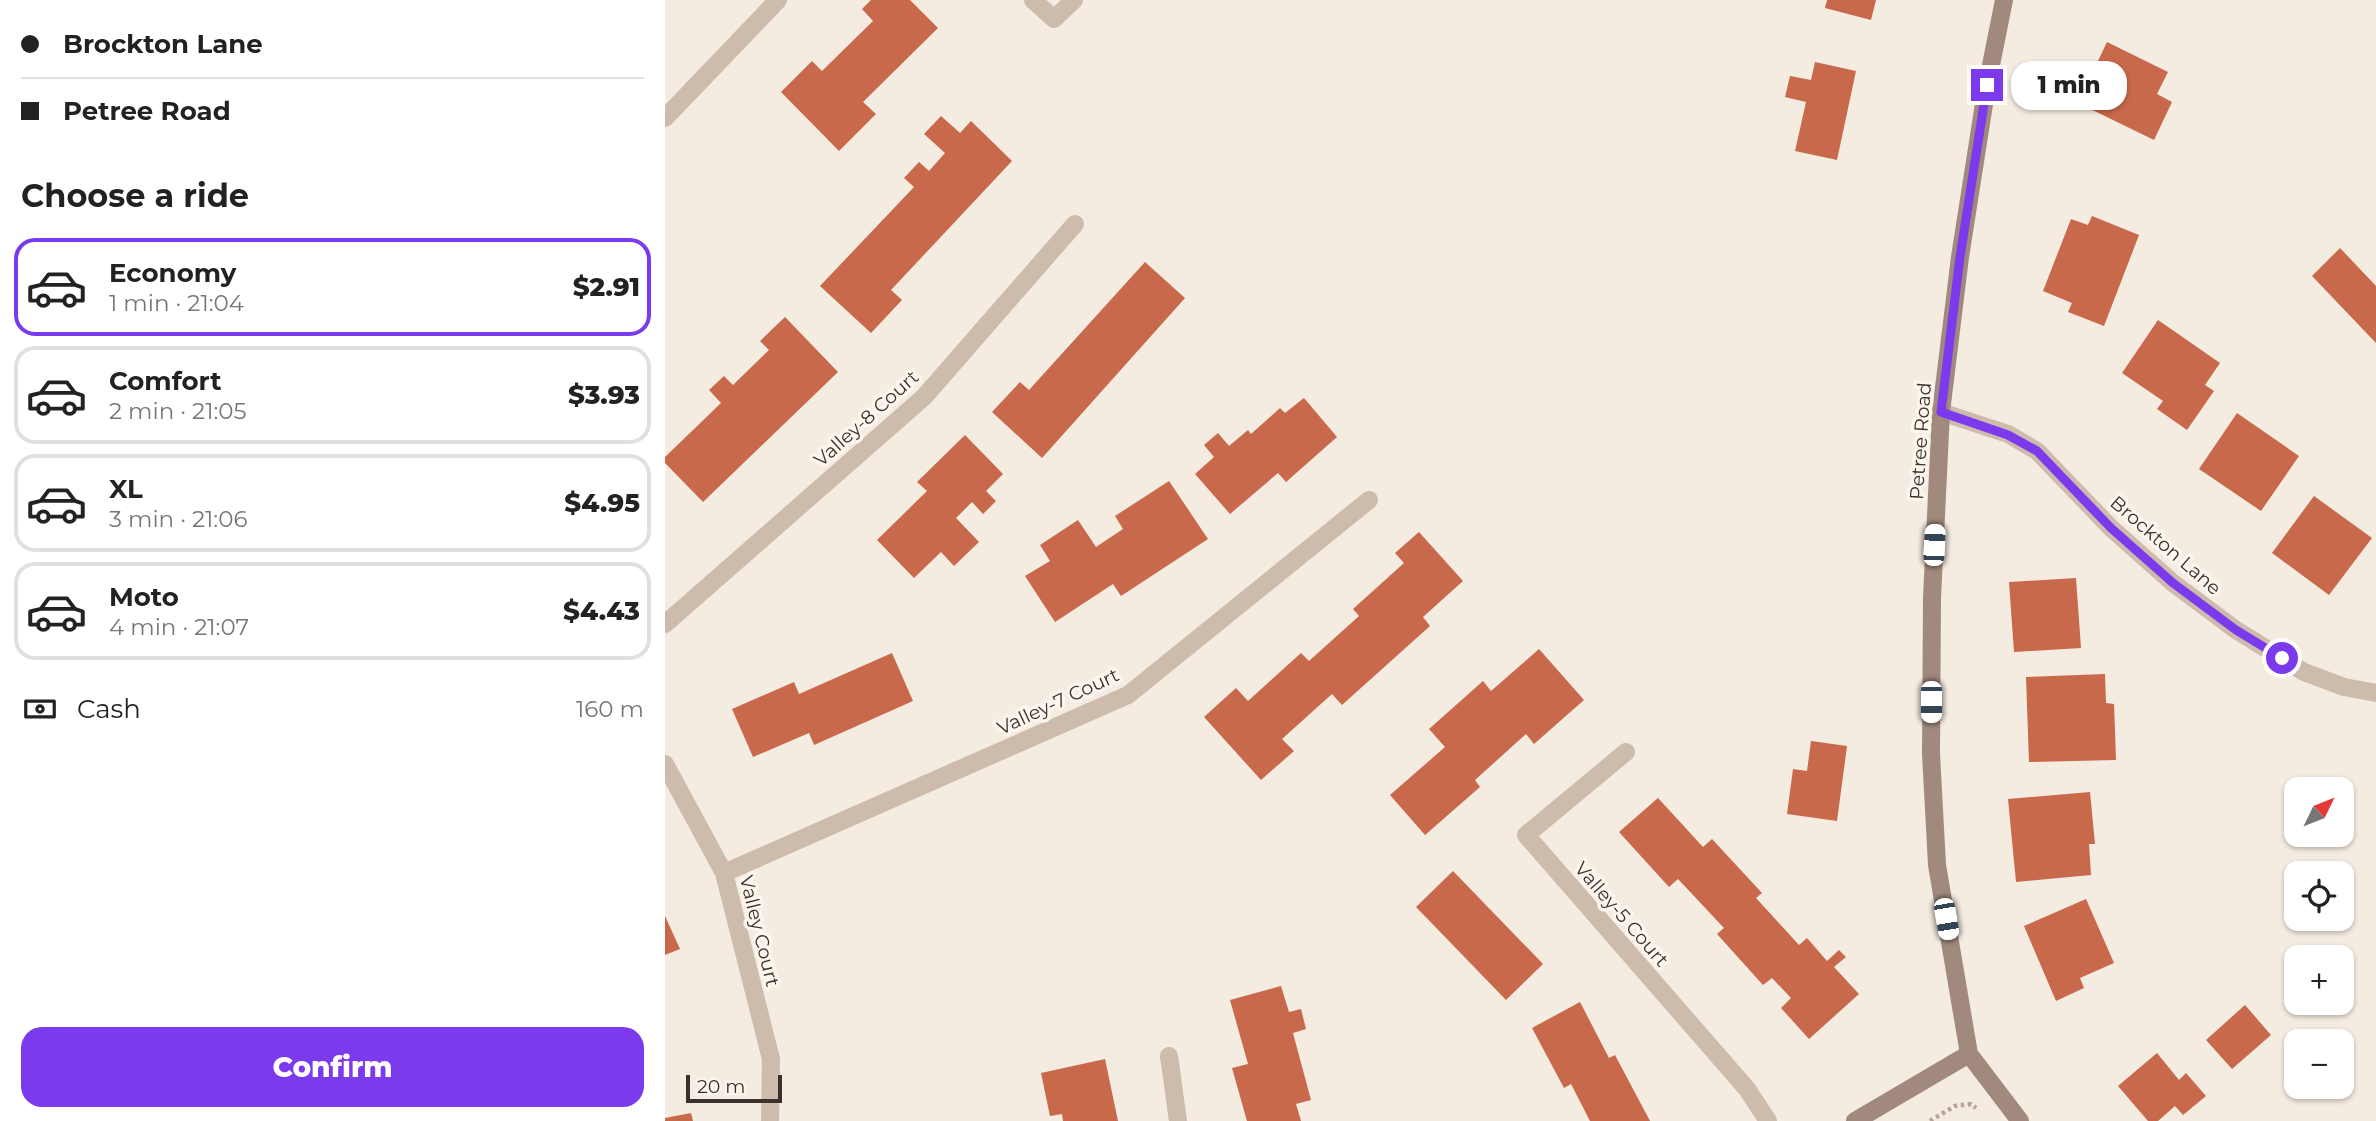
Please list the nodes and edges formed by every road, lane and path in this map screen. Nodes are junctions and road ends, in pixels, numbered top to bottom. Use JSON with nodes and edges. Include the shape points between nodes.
{"nodes":[{"id":1,"x":778,"y":0,"type":"edge"},
{"id":2,"x":1033,"y":0,"type":"edge"},
{"id":3,"x":1074,"y":0,"type":"edge"},
{"id":4,"x":2004,"y":0,"type":"edge"},
{"id":5,"x":665,"y":118,"type":"edge"},
{"id":6,"x":1075,"y":224,"type":"dead end"},
{"id":7,"x":1941,"y":412,"type":"junction"},
{"id":8,"x":1369,"y":499,"type":"dead end"},
{"id":9,"x":665,"y":624,"type":"edge"},
{"id":10,"x":2376,"y":693,"type":"edge"},
{"id":11,"x":1626,"y":752,"type":"dead end"},
{"id":12,"x":665,"y":764,"type":"edge"},
{"id":13,"x":724,"y":873,"type":"junction"},
{"id":14,"x":1969,"y":1054,"type":"junction"},
{"id":15,"x":1169,"y":1056,"type":"dead end"},
{"id":16,"x":1980,"y":1112,"type":"dead end"},
{"id":17,"x":770,"y":1121,"type":"edge"},
{"id":18,"x":1178,"y":1121,"type":"edge"},
{"id":19,"x":1768,"y":1121,"type":"edge"},
{"id":20,"x":1855,"y":1121,"type":"edge"},
{"id":21,"x":1930,"y":1121,"type":"edge"},
{"id":22,"x":2020,"y":1121,"type":"edge"}],
"edges":[{"from":1,"to":5,"type":"street"},
{"from":2,"to":3,"type":"street","via":[[1054,19]]},
{"from":4,"to":7,"type":"street","name":"Petree Road","via":[[1964,231]]},
{"from":6,"to":9,"type":"street","name":"Valley-8 Court","via":[[924,397]]},
{"from":7,"to":10,"type":"street","name":"Brockton Lane","via":[[2008,435],[2037,451],[2111,528],[2236,630],[2304,671],[2344,687]]},
{"from":7,"to":14,"type":"street","name":"Petree Road","via":[[1932,598],[1931,754],[1937,865]]},
{"from":8,"to":13,"type":"street","name":"Valley-7 Court","via":[[1128,695]]},
{"from":11,"to":19,"type":"street","name":"Valley-5 Court","via":[[1526,835],[1747,1089]]},
{"from":12,"to":13,"type":"street","name":"Valley Court"},
{"from":13,"to":17,"type":"street","name":"Valley Court","via":[[771,1059]]},
{"from":14,"to":20,"type":"street"},
{"from":14,"to":22,"type":"street","name":"Petree Road"},
{"from":15,"to":18,"type":"street"},
{"from":16,"to":21,"type":"path","via":[[1971,1104]]}]}
